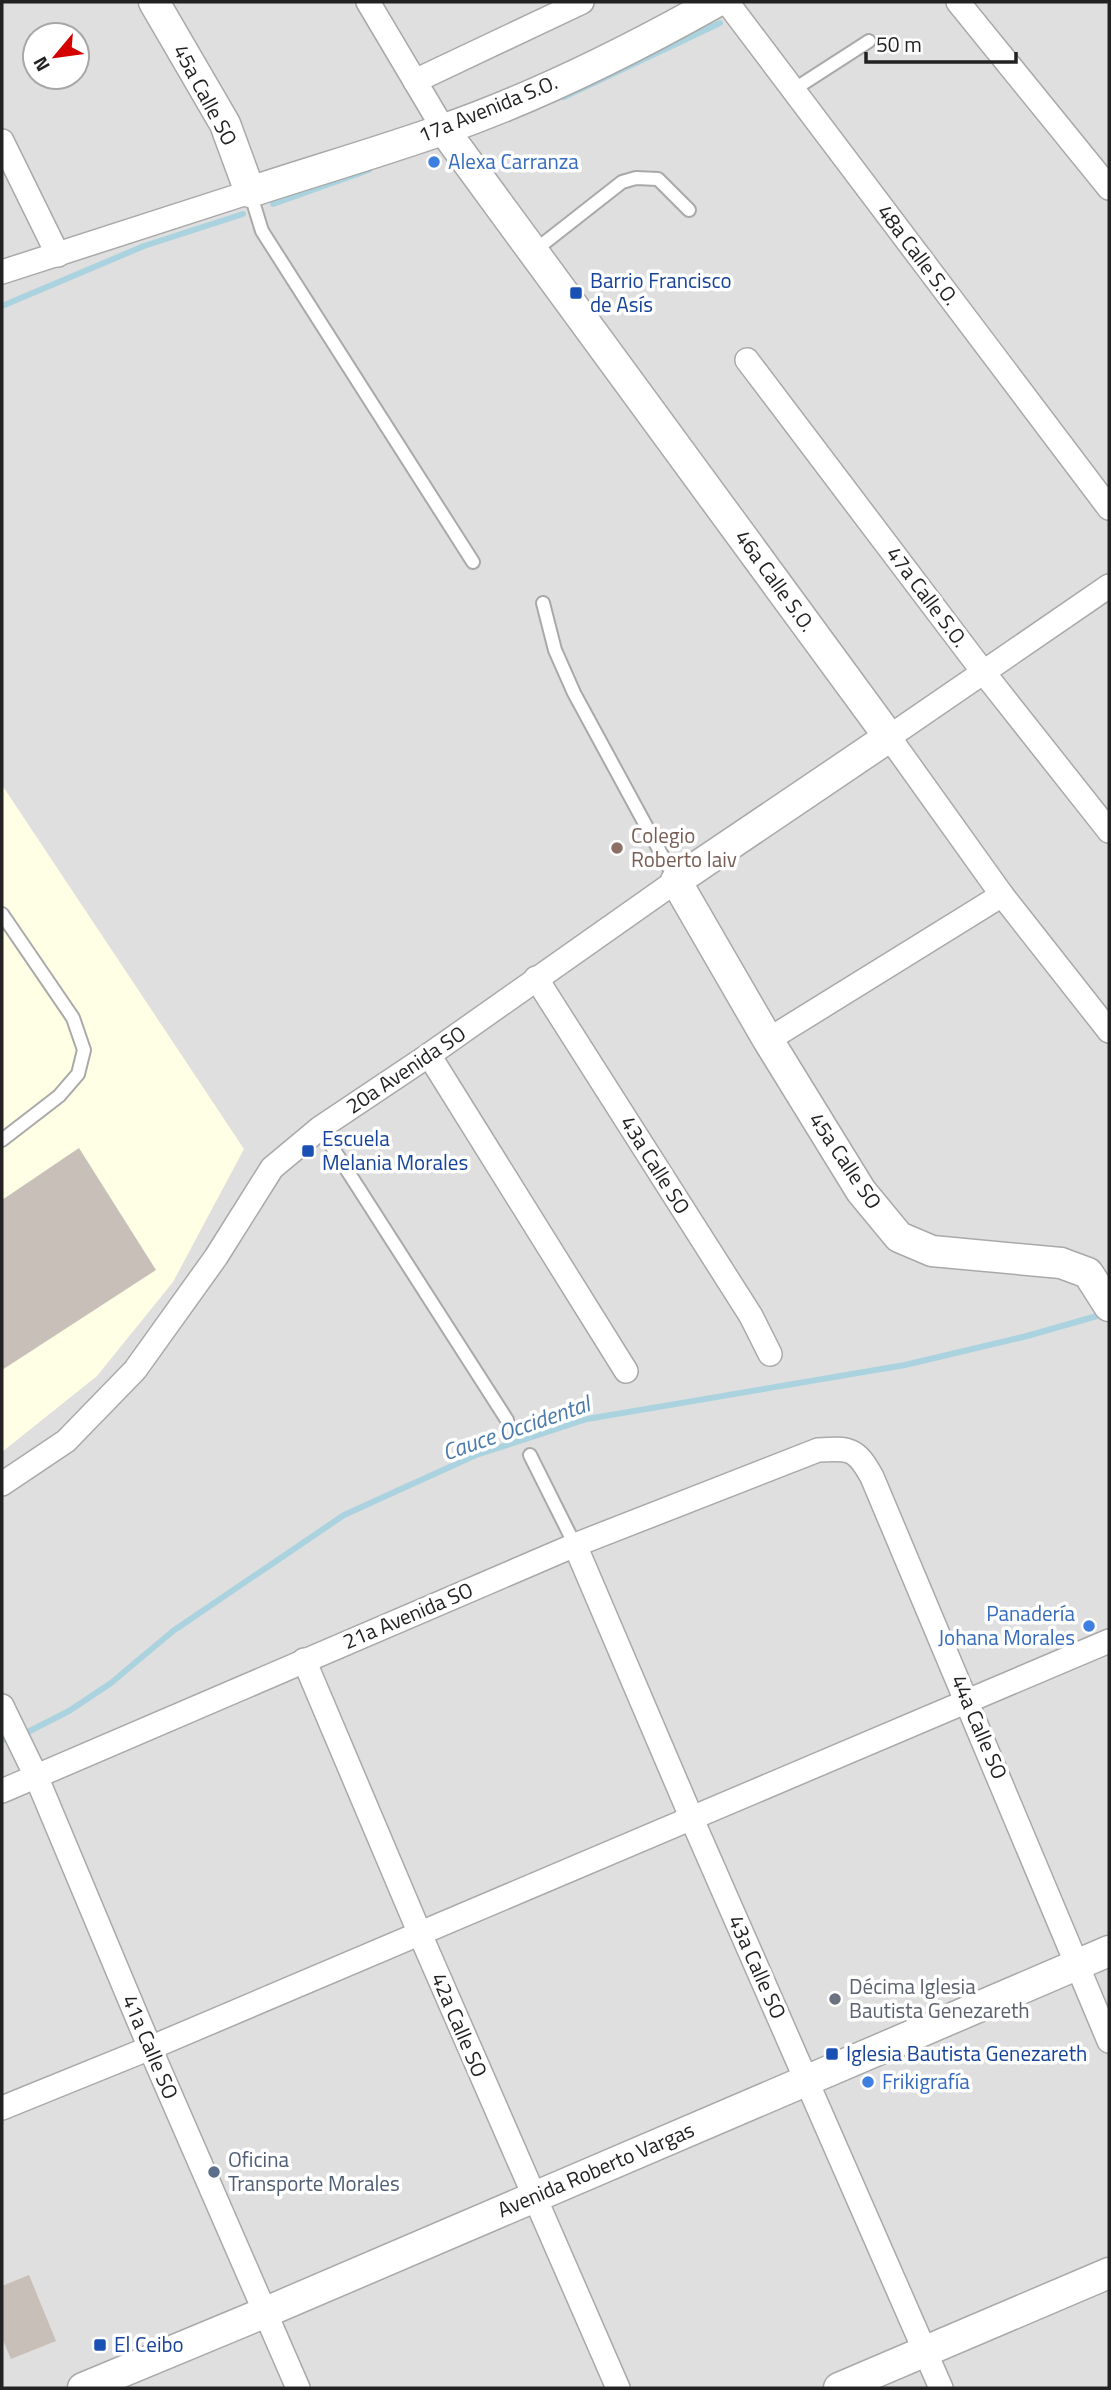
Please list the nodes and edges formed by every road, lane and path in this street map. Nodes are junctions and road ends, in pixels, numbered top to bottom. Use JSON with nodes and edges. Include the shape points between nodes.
{"nodes":[{"id":1,"x":154,"y":2,"type":"edge"},
{"id":2,"x":368,"y":2,"type":"edge"},
{"id":3,"x":582,"y":2,"type":"edge"},
{"id":4,"x":716,"y":2,"type":"edge"},
{"id":5,"x":727,"y":2,"type":"edge"},
{"id":6,"x":958,"y":2,"type":"edge"},
{"id":7,"x":869,"y":41,"type":"dead end"},
{"id":8,"x":415,"y":81,"type":"junction"},
{"id":9,"x":793,"y":90,"type":"junction"},
{"id":10,"x":444,"y":130,"type":"junction"},
{"id":11,"x":2,"y":141,"type":"edge"},
{"id":12,"x":1109,"y":188,"type":"edge"},
{"id":13,"x":250,"y":192,"type":"junction"},
{"id":14,"x":689,"y":210,"type":"dead end"},
{"id":15,"x":534,"y":251,"type":"junction"},
{"id":16,"x":58,"y":255,"type":"junction"},
{"id":17,"x":2,"y":272,"type":"edge"},
{"id":18,"x":747,"y":360,"type":"dead end"},
{"id":19,"x":1109,"y":508,"type":"edge"},
{"id":20,"x":473,"y":562,"type":"dead end"},
{"id":21,"x":1109,"y":586,"type":"edge"},
{"id":22,"x":543,"y":603,"type":"dead end"},
{"id":23,"x":984,"y":673,"type":"junction"},
{"id":24,"x":889,"y":737,"type":"junction"},
{"id":25,"x":1109,"y":831,"type":"edge"},
{"id":26,"x":676,"y":881,"type":"junction"},
{"id":27,"x":1002,"y":895,"type":"junction"},
{"id":28,"x":2,"y":914,"type":"edge"},
{"id":29,"x":537,"y":978,"type":"junction"},
{"id":30,"x":1109,"y":1031,"type":"edge"},
{"id":31,"x":768,"y":1040,"type":"junction"},
{"id":32,"x":429,"y":1055,"type":"junction"},
{"id":33,"x":320,"y":1128,"type":"junction"},
{"id":34,"x":2,"y":1140,"type":"edge"},
{"id":35,"x":1109,"y":1306,"type":"edge"},
{"id":36,"x":770,"y":1354,"type":"dead end"},
{"id":37,"x":626,"y":1371,"type":"dead end"},
{"id":38,"x":507,"y":1420,"type":"dead end"},
{"id":39,"x":818,"y":1450,"type":"joint"},
{"id":40,"x":530,"y":1455,"type":"dead end"},
{"id":41,"x":2,"y":1485,"type":"edge"},
{"id":42,"x":575,"y":1545,"type":"junction"},
{"id":43,"x":1109,"y":1641,"type":"edge"},
{"id":44,"x":304,"y":1660,"type":"junction"},
{"id":45,"x":968,"y":1701,"type":"junction"},
{"id":46,"x":6,"y":1715,"type":"edge"},
{"id":47,"x":36,"y":1776,"type":"junction"},
{"id":48,"x":2,"y":1791,"type":"edge"},
{"id":49,"x":692,"y":1818,"type":"junction"},
{"id":50,"x":420,"y":1934,"type":"junction"},
{"id":51,"x":1109,"y":1951,"type":"edge"},
{"id":52,"x":1077,"y":1965,"type":"junction"},
{"id":53,"x":1109,"y":2041,"type":"edge"},
{"id":54,"x":150,"y":2048,"type":"junction"},
{"id":55,"x":806,"y":2080,"type":"junction"},
{"id":56,"x":2,"y":2108,"type":"edge"},
{"id":57,"x":534,"y":2197,"type":"junction"},
{"id":58,"x":1109,"y":2273,"type":"edge"},
{"id":59,"x":266,"y":2312,"type":"junction"},
{"id":60,"x":925,"y":2351,"type":"junction"},
{"id":61,"x":83,"y":2388,"type":"edge"},
{"id":62,"x":298,"y":2388,"type":"edge"},
{"id":63,"x":618,"y":2388,"type":"edge"},
{"id":64,"x":839,"y":2388,"type":"edge"},
{"id":65,"x":941,"y":2388,"type":"edge"}],
"edges":[{"from":1,"to":13,"type":"street","name":"45a Calle SO","via":[[225,124]]},
{"from":2,"to":8,"type":"street"},
{"from":3,"to":8,"type":"street"},
{"from":4,"to":10,"type":"street","name":"17a Avenida S.O.","via":[[613,56]]},
{"from":5,"to":9,"type":"street","name":"48a Calle S.O."},
{"from":6,"to":12,"type":"street"},
{"from":7,"to":9,"type":"lane"},
{"from":8,"to":10,"type":"street"},
{"from":9,"to":19,"type":"street","name":"48a Calle S.O."},
{"from":10,"to":13,"type":"street","name":"17a Avenida S.O."},
{"from":10,"to":15,"type":"street","name":"46a Calle S.O."},
{"from":11,"to":16,"type":"street"},
{"from":13,"to":16,"type":"street"},
{"from":13,"to":20,"type":"lane","via":[[262,231]]},
{"from":14,"to":15,"type":"lane","via":[[658,179],[636,178],[622,182]]},
{"from":15,"to":24,"type":"street","name":"46a Calle S.O."},
{"from":16,"to":17,"type":"street"},
{"from":18,"to":23,"type":"street","name":"47a Calle S.O."},
{"from":21,"to":23,"type":"street"},
{"from":22,"to":26,"type":"lane","via":[[573,693]]},
{"from":23,"to":24,"type":"street"},
{"from":23,"to":25,"type":"street","name":"47a Calle S.O."},
{"from":24,"to":26,"type":"street","name":"20a Avenida SO"},
{"from":24,"to":27,"type":"street","name":"46a Calle S.O."},
{"from":26,"to":29,"type":"street","name":"20a Avenida SO"},
{"from":26,"to":31,"type":"street","name":"45a Calle SO"},
{"from":27,"to":30,"type":"street","name":"46a Calle S.O."},
{"from":27,"to":31,"type":"street"},
{"from":28,"to":34,"type":"lane","via":[[73,1018],[84,1050],[78,1074],[59,1096]]},
{"from":29,"to":32,"type":"street","name":"20a Avenida SO"},
{"from":29,"to":36,"type":"street","name":"43a Calle SO","via":[[751,1316]]},
{"from":31,"to":35,"type":"street","name":"45a Calle SO","via":[[861,1191],[899,1237],[932,1251],[1061,1263],[1088,1273]]},
{"from":32,"to":33,"type":"street","name":"20a Avenida SO"},
{"from":32,"to":37,"type":"street"},
{"from":33,"to":38,"type":"lane"},
{"from":33,"to":41,"type":"street","name":"20a Avenida SO","via":[[272,1168],[216,1257],[135,1370],[66,1441]]},
{"from":39,"to":42,"type":"street","name":"21a Avenida SO"},
{"from":39,"to":45,"type":"street","name":"44a Calle SO","via":[[842,1449],[861,1457]]},
{"from":40,"to":42,"type":"lane"},
{"from":42,"to":44,"type":"street","name":"21a Avenida SO"},
{"from":42,"to":49,"type":"street","name":"43a Calle SO"},
{"from":43,"to":45,"type":"street"},
{"from":44,"to":47,"type":"street","name":"21a Avenida SO"},
{"from":44,"to":50,"type":"street","name":"42a Calle SO"},
{"from":45,"to":49,"type":"street"},
{"from":45,"to":52,"type":"street","name":"44a Calle SO"},
{"from":46,"to":47,"type":"street","name":"41a Calle SO"},
{"from":47,"to":48,"type":"street","name":"21a Avenida SO"},
{"from":47,"to":54,"type":"street","name":"41a Calle SO"},
{"from":49,"to":50,"type":"street"},
{"from":49,"to":55,"type":"street","name":"43a Calle SO"},
{"from":50,"to":54,"type":"street"},
{"from":50,"to":57,"type":"street","name":"42a Calle SO"},
{"from":51,"to":52,"type":"street","name":"Avenida Roberto Vargas"},
{"from":52,"to":53,"type":"street","name":"44a Calle SO"},
{"from":52,"to":55,"type":"street","name":"Avenida Roberto Vargas"},
{"from":54,"to":56,"type":"street"},
{"from":54,"to":59,"type":"street","name":"41a Calle SO"},
{"from":55,"to":57,"type":"street","name":"Avenida Roberto Vargas"},
{"from":55,"to":60,"type":"street","name":"43a Calle SO"},
{"from":57,"to":59,"type":"street","name":"Avenida Roberto Vargas"},
{"from":57,"to":63,"type":"street","name":"42a Calle SO"},
{"from":58,"to":60,"type":"street"},
{"from":59,"to":61,"type":"street","name":"Avenida Roberto Vargas"},
{"from":59,"to":62,"type":"street","name":"41a Calle SO"},
{"from":60,"to":64,"type":"street"},
{"from":60,"to":65,"type":"street","name":"43a Calle SO"}]}
